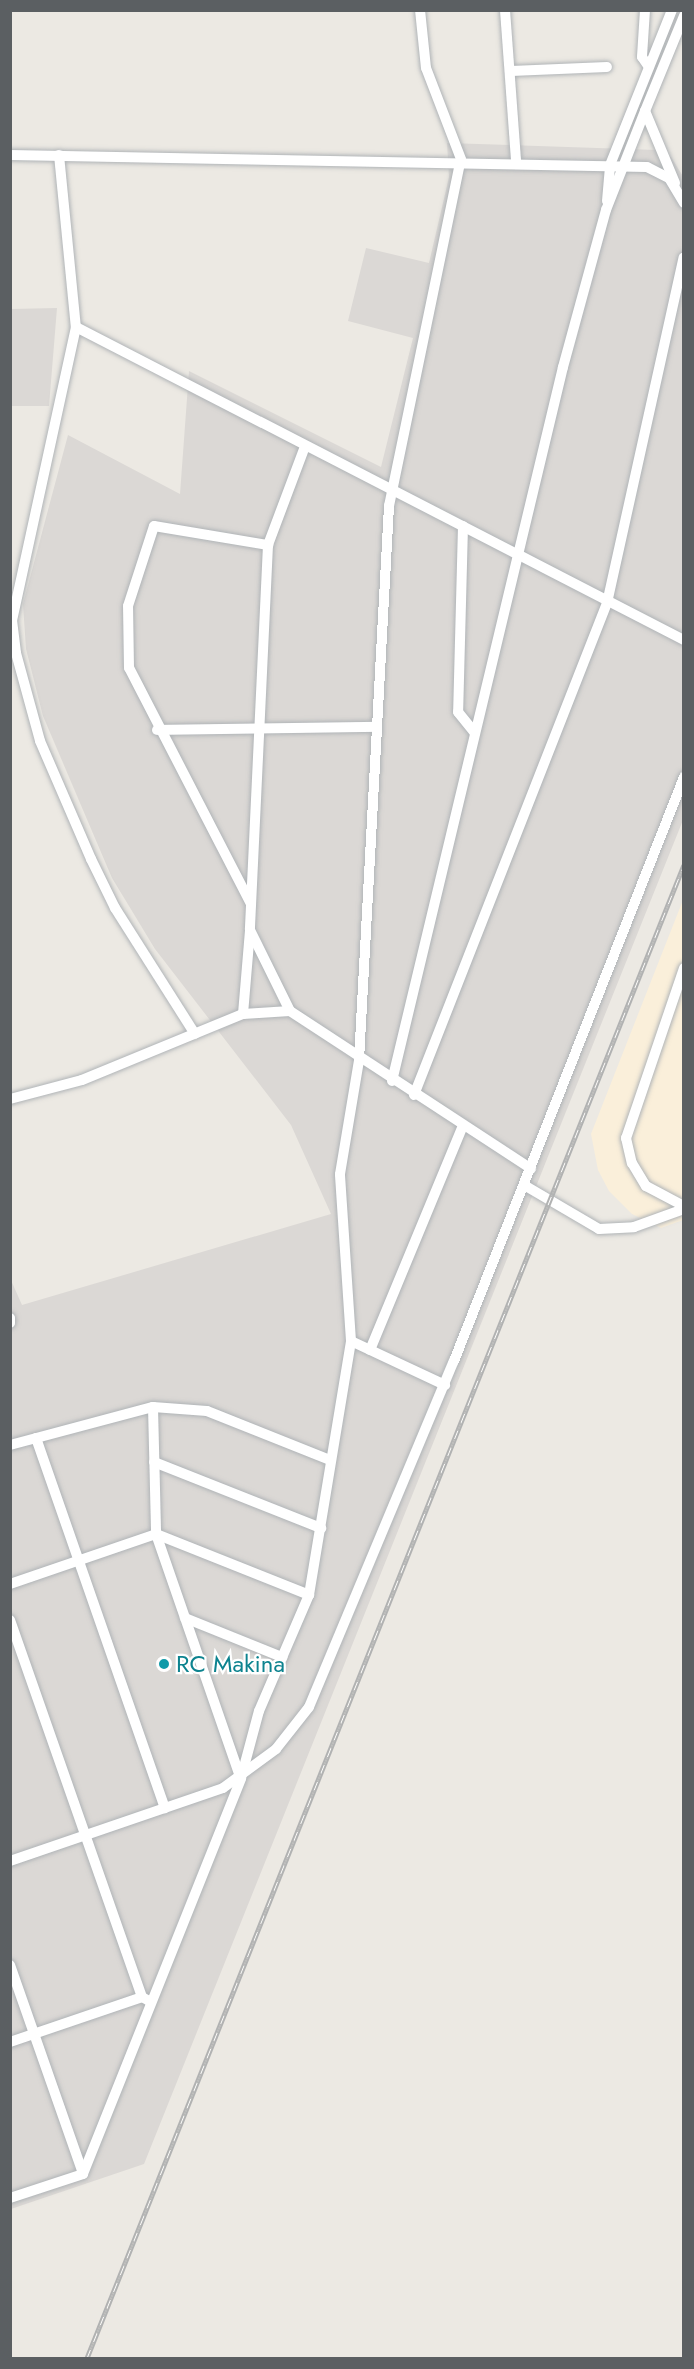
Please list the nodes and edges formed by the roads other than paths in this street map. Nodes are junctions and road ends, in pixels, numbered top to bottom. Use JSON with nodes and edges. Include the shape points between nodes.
{"nodes":[{"id":1,"x":420,"y":10,"type":"edge"},
{"id":2,"x":505,"y":10,"type":"edge"},
{"id":3,"x":645,"y":10,"type":"edge"},
{"id":4,"x":672,"y":10,"type":"edge"},
{"id":5,"x":684,"y":16,"type":"edge"},
{"id":6,"x":607,"y":67,"type":"dead end"},
{"id":7,"x":649,"y":67,"type":"junction"},
{"id":8,"x":511,"y":71,"type":"junction"},
{"id":9,"x":645,"y":111,"type":"junction"},
{"id":10,"x":10,"y":155,"type":"edge"},
{"id":11,"x":59,"y":155,"type":"junction"},
{"id":12,"x":461,"y":159,"type":"junction"},
{"id":13,"x":516,"y":161,"type":"junction"},
{"id":14,"x":610,"y":165,"type":"junction"},
{"id":15,"x":626,"y":165,"type":"junction"},
{"id":16,"x":677,"y":189,"type":"junction"},
{"id":17,"x":684,"y":204,"type":"edge"},
{"id":18,"x":606,"y":210,"type":"junction"},
{"id":19,"x":684,"y":257,"type":"edge"},
{"id":20,"x":76,"y":327,"type":"junction"},
{"id":21,"x":304,"y":448,"type":"junction"},
{"id":22,"x":392,"y":485,"type":"junction"},
{"id":23,"x":463,"y":526,"type":"junction"},
{"id":24,"x":268,"y":545,"type":"junction"},
{"id":25,"x":517,"y":557,"type":"junction"},
{"id":26,"x":608,"y":603,"type":"junction"},
{"id":27,"x":684,"y":640,"type":"edge"},
{"id":28,"x":259,"y":727,"type":"junction"},
{"id":29,"x":376,"y":727,"type":"junction"},
{"id":30,"x":157,"y":730,"type":"junction"},
{"id":31,"x":475,"y":733,"type":"junction"},
{"id":32,"x":684,"y":777,"type":"edge"},
{"id":33,"x":251,"y":905,"type":"junction"},
{"id":34,"x":250,"y":930,"type":"junction"},
{"id":35,"x":684,"y":968,"type":"edge"},
{"id":36,"x":290,"y":1011,"type":"junction"},
{"id":37,"x":243,"y":1014,"type":"junction"},
{"id":38,"x":195,"y":1034,"type":"junction"},
{"id":39,"x":359,"y":1060,"type":"junction"},
{"id":40,"x":392,"y":1081,"type":"junction"},
{"id":41,"x":414,"y":1095,"type":"junction"},
{"id":42,"x":10,"y":1099,"type":"edge"},
{"id":43,"x":463,"y":1125,"type":"junction"},
{"id":44,"x":531,"y":1169,"type":"junction"},
{"id":45,"x":524,"y":1185,"type":"junction"},
{"id":46,"x":684,"y":1208,"type":"edge"},
{"id":47,"x":10,"y":1318,"type":"edge"},
{"id":48,"x":10,"y":1323,"type":"edge"},
{"id":49,"x":351,"y":1341,"type":"junction"},
{"id":50,"x":370,"y":1350,"type":"junction"},
{"id":51,"x":444,"y":1385,"type":"junction"},
{"id":52,"x":153,"y":1407,"type":"junction"},
{"id":53,"x":36,"y":1438,"type":"junction"},
{"id":54,"x":10,"y":1445,"type":"edge"},
{"id":55,"x":330,"y":1460,"type":"junction"},
{"id":56,"x":154,"y":1462,"type":"junction"},
{"id":57,"x":321,"y":1528,"type":"junction"},
{"id":58,"x":156,"y":1534,"type":"junction"},
{"id":59,"x":79,"y":1560,"type":"junction"},
{"id":60,"x":10,"y":1584,"type":"edge"},
{"id":61,"x":309,"y":1595,"type":"junction"},
{"id":62,"x":185,"y":1618,"type":"junction"},
{"id":63,"x":10,"y":1620,"type":"edge"},
{"id":64,"x":282,"y":1657,"type":"junction"},
{"id":65,"x":241,"y":1778,"type":"junction"},
{"id":66,"x":165,"y":1808,"type":"junction"},
{"id":67,"x":85,"y":1835,"type":"junction"},
{"id":68,"x":10,"y":1861,"type":"edge"},
{"id":69,"x":10,"y":1965,"type":"edge"},
{"id":70,"x":147,"y":2000,"type":"junction"},
{"id":71,"x":34,"y":2034,"type":"junction"},
{"id":72,"x":10,"y":2042,"type":"edge"},
{"id":73,"x":83,"y":2174,"type":"junction"},
{"id":74,"x":10,"y":2198,"type":"edge"}],
"edges":[{"from":1,"to":12,"type":"street","via":[[426,68]]},
{"from":2,"to":8,"type":"street"},
{"from":3,"to":7,"type":"street","via":[[642,57]]},
{"from":4,"to":7,"type":"street"},
{"from":5,"to":9,"type":"street"},
{"from":6,"to":8,"type":"street"},
{"from":7,"to":14,"type":"street"},
{"from":8,"to":13,"type":"street"},
{"from":9,"to":15,"type":"street"},
{"from":9,"to":16,"type":"street"},
{"from":10,"to":11,"type":"street"},
{"from":11,"to":12,"type":"street"},
{"from":11,"to":20,"type":"street"},
{"from":12,"to":13,"type":"street"},
{"from":12,"to":22,"type":"street"},
{"from":13,"to":14,"type":"street"},
{"from":14,"to":15,"type":"street"},
{"from":14,"to":18,"type":"street"},
{"from":15,"to":16,"type":"street","via":[[658,170]]},
{"from":15,"to":18,"type":"street"},
{"from":16,"to":17,"type":"street"},
{"from":18,"to":25,"type":"street"},
{"from":19,"to":26,"type":"street"},
{"from":20,"to":21,"type":"street"},
{"from":20,"to":38,"type":"street","via":[[12,620],[16,653],[40,741],[91,859],[115,908]]},
{"from":21,"to":22,"type":"street"},
{"from":21,"to":24,"type":"street"},
{"from":22,"to":23,"type":"street"},
{"from":22,"to":29,"type":"street"},
{"from":23,"to":25,"type":"street"},
{"from":23,"to":31,"type":"street","via":[[458,712]]},
{"from":24,"to":28,"type":"street"},
{"from":24,"to":30,"type":"street","via":[[154,526],[128,606],[129,668]]},
{"from":25,"to":26,"type":"street"},
{"from":25,"to":31,"type":"street"},
{"from":26,"to":27,"type":"street"},
{"from":26,"to":41,"type":"street"},
{"from":28,"to":29,"type":"street"},
{"from":28,"to":30,"type":"street"},
{"from":28,"to":33,"type":"street"},
{"from":29,"to":39,"type":"street"},
{"from":30,"to":33,"type":"street"},
{"from":31,"to":40,"type":"street"},
{"from":32,"to":44,"type":"street"},
{"from":33,"to":34,"type":"street"},
{"from":34,"to":36,"type":"street"},
{"from":34,"to":37,"type":"street"},
{"from":35,"to":46,"type":"street","via":[[626,1138],[632,1163],[646,1186]]},
{"from":36,"to":37,"type":"street"},
{"from":36,"to":39,"type":"street"},
{"from":37,"to":38,"type":"street"},
{"from":38,"to":42,"type":"street","via":[[82,1080]]},
{"from":39,"to":40,"type":"street"},
{"from":39,"to":49,"type":"street","via":[[340,1174]]},
{"from":40,"to":41,"type":"street"},
{"from":41,"to":43,"type":"street"},
{"from":43,"to":44,"type":"street"},
{"from":43,"to":50,"type":"street"},
{"from":44,"to":45,"type":"street"},
{"from":45,"to":46,"type":"street","via":[[600,1229],[634,1227]]},
{"from":45,"to":51,"type":"street"},
{"from":47,"to":48,"type":"street"},
{"from":49,"to":50,"type":"street"},
{"from":49,"to":55,"type":"street"},
{"from":50,"to":51,"type":"street"},
{"from":51,"to":65,"type":"street","via":[[318,1692],[288,1736]]},
{"from":52,"to":53,"type":"street"},
{"from":52,"to":55,"type":"street","via":[[207,1411]]},
{"from":52,"to":56,"type":"street"},
{"from":53,"to":54,"type":"street"},
{"from":53,"to":59,"type":"street"},
{"from":55,"to":57,"type":"street"},
{"from":56,"to":57,"type":"street"},
{"from":56,"to":58,"type":"street"},
{"from":57,"to":61,"type":"street"},
{"from":58,"to":59,"type":"street"},
{"from":58,"to":61,"type":"street"},
{"from":58,"to":62,"type":"street"},
{"from":59,"to":60,"type":"street"},
{"from":59,"to":66,"type":"street"},
{"from":61,"to":64,"type":"street"},
{"from":62,"to":64,"type":"street"},
{"from":62,"to":65,"type":"street"},
{"from":63,"to":67,"type":"street"},
{"from":64,"to":65,"type":"street","via":[[259,1711]]},
{"from":65,"to":66,"type":"street"},
{"from":65,"to":70,"type":"street"},
{"from":66,"to":67,"type":"street"},
{"from":67,"to":68,"type":"street"},
{"from":67,"to":70,"type":"street"},
{"from":69,"to":71,"type":"street"},
{"from":70,"to":71,"type":"street"},
{"from":70,"to":73,"type":"street"},
{"from":71,"to":72,"type":"street"},
{"from":71,"to":73,"type":"street"},
{"from":73,"to":74,"type":"street"}]}
